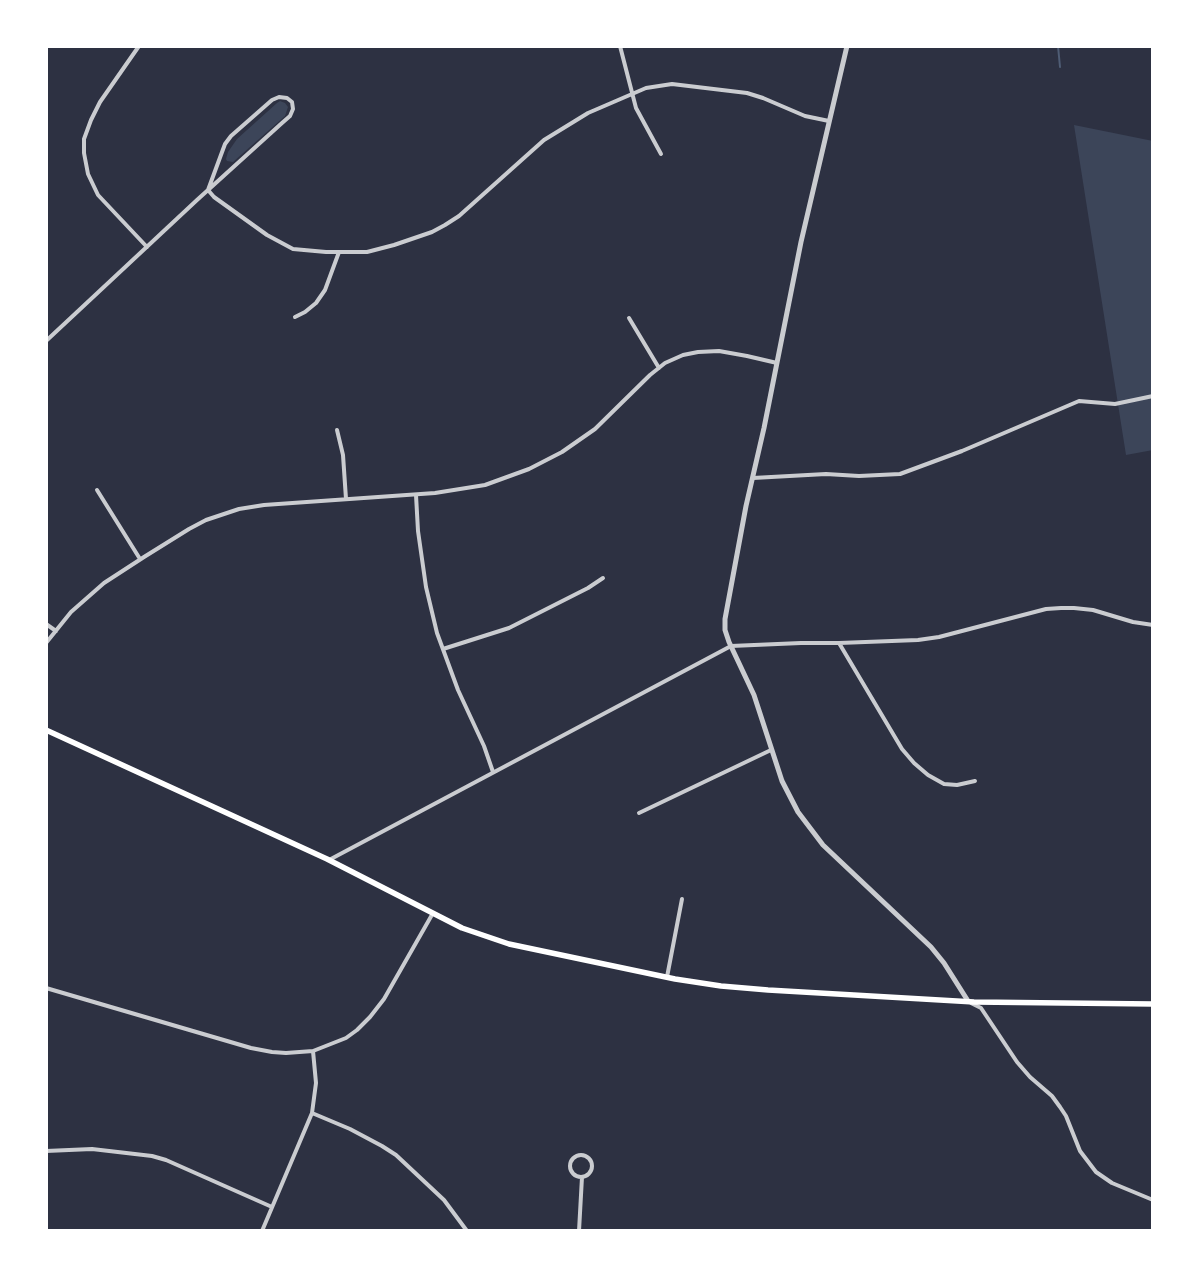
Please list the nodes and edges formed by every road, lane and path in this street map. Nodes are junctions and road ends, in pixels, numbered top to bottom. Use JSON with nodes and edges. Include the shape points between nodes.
{"nodes":[{"id":1,"x":139,"y":46,"type":"edge"},
{"id":2,"x":620,"y":46,"type":"edge"},
{"id":3,"x":847,"y":46,"type":"edge"},
{"id":4,"x":632,"y":93,"type":"junction"},
{"id":5,"x":829,"y":121,"type":"junction"},
{"id":6,"x":661,"y":154,"type":"dead end"},
{"id":7,"x":208,"y":190,"type":"junction"},
{"id":8,"x":147,"y":247,"type":"junction"},
{"id":9,"x":339,"y":252,"type":"junction"},
{"id":10,"x":295,"y":317,"type":"dead end"},
{"id":11,"x":629,"y":318,"type":"dead end"},
{"id":12,"x":46,"y":341,"type":"edge"},
{"id":13,"x":776,"y":363,"type":"junction"},
{"id":14,"x":659,"y":368,"type":"junction"},
{"id":15,"x":1153,"y":396,"type":"edge"},
{"id":16,"x":337,"y":430,"type":"dead end"},
{"id":17,"x":753,"y":478,"type":"junction"},
{"id":18,"x":97,"y":490,"type":"dead end"},
{"id":19,"x":416,"y":495,"type":"junction"},
{"id":20,"x":346,"y":499,"type":"junction"},
{"id":21,"x":140,"y":559,"type":"junction"},
{"id":22,"x":603,"y":578,"type":"dead end"},
{"id":23,"x":46,"y":624,"type":"edge"},
{"id":24,"x":1153,"y":625,"type":"edge"},
{"id":25,"x":56,"y":631,"type":"junction"},
{"id":26,"x":46,"y":643,"type":"edge"},
{"id":27,"x":838,"y":643,"type":"junction"},
{"id":28,"x":731,"y":646,"type":"junction"},
{"id":29,"x":443,"y":649,"type":"junction"},
{"id":30,"x":46,"y":730,"type":"edge"},
{"id":31,"x":771,"y":750,"type":"junction"},
{"id":32,"x":493,"y":772,"type":"junction"},
{"id":33,"x":975,"y":781,"type":"dead end"},
{"id":34,"x":639,"y":813,"type":"dead end"},
{"id":35,"x":329,"y":860,"type":"junction"},
{"id":36,"x":682,"y":899,"type":"dead end"},
{"id":37,"x":433,"y":913,"type":"junction"},
{"id":38,"x":667,"y":977,"type":"junction"},
{"id":39,"x":46,"y":988,"type":"edge"},
{"id":40,"x":968,"y":1001,"type":"junction"},
{"id":41,"x":1153,"y":1004,"type":"edge"},
{"id":42,"x":313,"y":1050,"type":"junction"},
{"id":43,"x":312,"y":1113,"type":"junction"},
{"id":44,"x":46,"y":1151,"type":"edge"},
{"id":45,"x":582,"y":1177,"type":"junction"},
{"id":46,"x":1153,"y":1200,"type":"edge"},
{"id":47,"x":272,"y":1207,"type":"junction"},
{"id":48,"x":262,"y":1231,"type":"edge"},
{"id":49,"x":467,"y":1231,"type":"edge"},
{"id":50,"x":579,"y":1231,"type":"edge"}],
"edges":[{"from":1,"to":8,"type":"street","via":[[100,102],[84,139],[84,152],[88,174],[98,196]]},
{"from":2,"to":4,"type":"street"},
{"from":3,"to":5,"type":"street"},
{"from":4,"to":5,"type":"street","via":[[672,84],[747,93],[805,116]]},
{"from":4,"to":6,"type":"street","via":[[636,108]]},
{"from":4,"to":9,"type":"street","via":[[588,113],[544,140],[446,225],[381,250]]},
{"from":5,"to":13,"type":"street"},
{"from":7,"to":7,"type":"street","via":[[231,136],[272,100],[287,98],[292,102],[290,116]]},
{"from":7,"to":8,"type":"street"},
{"from":7,"to":9,"type":"street","via":[[267,235],[293,248]]},
{"from":8,"to":12,"type":"street"},
{"from":9,"to":10,"type":"street","via":[[325,290],[316,303]]},
{"from":11,"to":14,"type":"street"},
{"from":13,"to":14,"type":"street","via":[[731,352],[708,351],[683,355]]},
{"from":13,"to":17,"type":"street"},
{"from":14,"to":19,"type":"street","via":[[595,429],[544,462],[485,485]]},
{"from":15,"to":17,"type":"street","via":[[1115,404],[1079,401],[900,474]]},
{"from":16,"to":20,"type":"street","via":[[343,455]]},
{"from":17,"to":28,"type":"street","via":[[725,620]]},
{"from":18,"to":21,"type":"street"},
{"from":19,"to":20,"type":"street"},
{"from":19,"to":29,"type":"street","via":[[426,587]]},
{"from":20,"to":21,"type":"street","via":[[239,509],[206,520]]},
{"from":21,"to":25,"type":"street","via":[[86,598]]},
{"from":22,"to":29,"type":"street","via":[[509,628]]},
{"from":23,"to":25,"type":"street"},
{"from":24,"to":27,"type":"street","via":[[1093,610],[1061,608],[940,637]]},
{"from":25,"to":26,"type":"street"},
{"from":27,"to":28,"type":"street"},
{"from":27,"to":33,"type":"street","via":[[902,749],[914,763],[944,784]]},
{"from":28,"to":31,"type":"street","via":[[754,695]]},
{"from":28,"to":32,"type":"street"},
{"from":29,"to":32,"type":"street"},
{"from":30,"to":35,"type":"main road"},
{"from":31,"to":34,"type":"street"},
{"from":31,"to":40,"type":"street","via":[[788,795],[810,830],[930,947]]},
{"from":32,"to":35,"type":"street"},
{"from":35,"to":37,"type":"main road"},
{"from":36,"to":38,"type":"street"},
{"from":37,"to":38,"type":"main road","via":[[462,928],[510,944]]},
{"from":37,"to":42,"type":"street","via":[[384,999],[370,1017],[346,1038]]},
{"from":38,"to":40,"type":"main road","via":[[768,990]]},
{"from":39,"to":42,"type":"street","via":[[258,1049],[286,1054]]},
{"from":40,"to":41,"type":"main road"},
{"from":40,"to":46,"type":"street","via":[[982,1008],[1017,1062],[1052,1096],[1066,1116],[1080,1151],[1096,1172],[1112,1183]]},
{"from":42,"to":43,"type":"street","via":[[316,1083]]},
{"from":43,"to":47,"type":"street"},
{"from":43,"to":49,"type":"street","via":[[350,1129],[396,1155],[444,1200]]},
{"from":44,"to":47,"type":"street","via":[[92,1149],[152,1156]]},
{"from":45,"to":45,"type":"street","via":[[574,1175],[570,1169],[571,1161],[580,1155],[587,1156],[592,1165],[588,1175]]},
{"from":45,"to":50,"type":"street"},
{"from":47,"to":48,"type":"street"}]}
